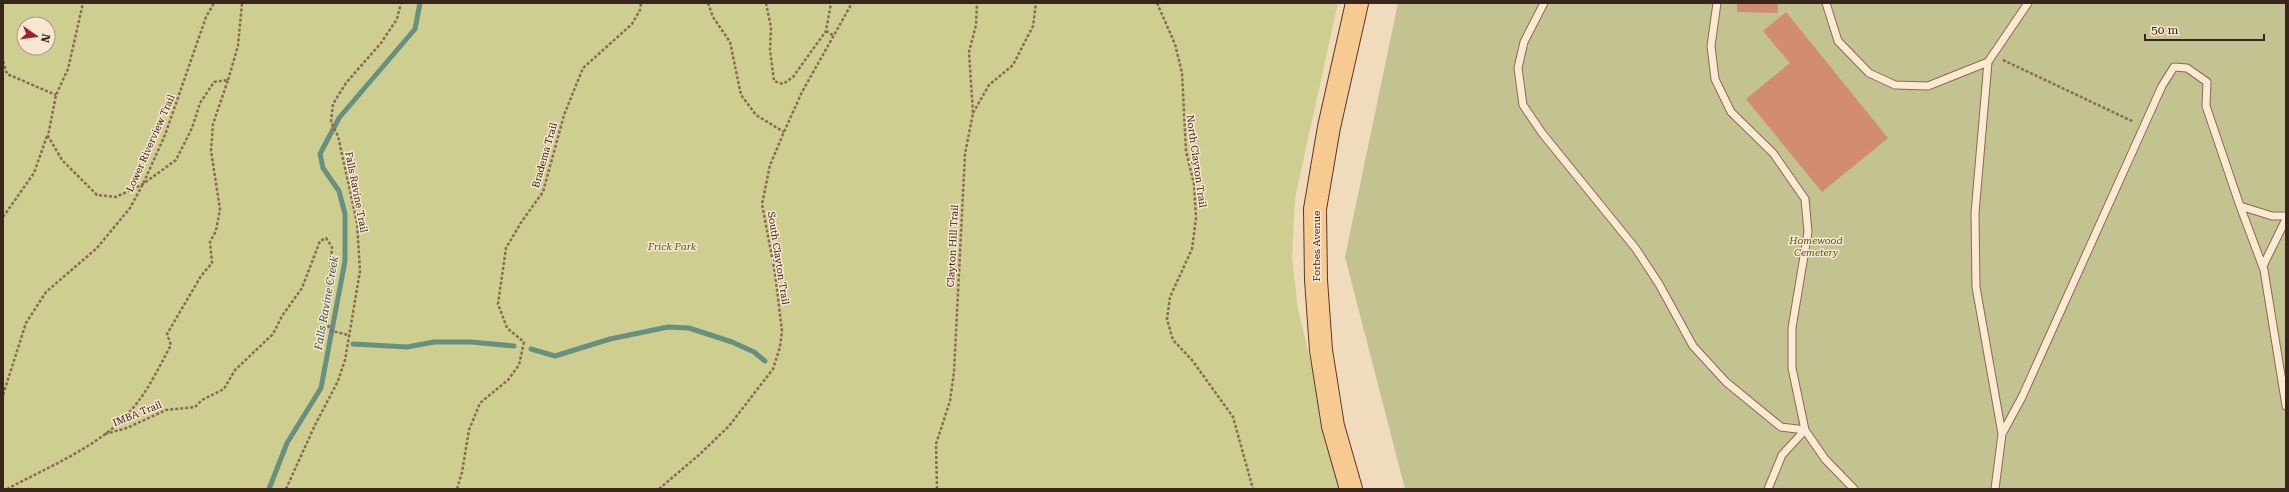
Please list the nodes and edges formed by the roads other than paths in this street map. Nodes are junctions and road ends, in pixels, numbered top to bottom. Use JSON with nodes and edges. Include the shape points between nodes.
{"nodes":[{"id":1,"x":1357,"y":3,"type":"edge"},
{"id":2,"x":1544,"y":3,"type":"edge"},
{"id":3,"x":1717,"y":3,"type":"edge"},
{"id":4,"x":1826,"y":3,"type":"edge"},
{"id":5,"x":2028,"y":3,"type":"edge"},
{"id":6,"x":1988,"y":62,"type":"junction"},
{"id":7,"x":2240,"y":206,"type":"junction"},
{"id":8,"x":2286,"y":218,"type":"edge"},
{"id":9,"x":2263,"y":266,"type":"junction"},
{"id":10,"x":2286,"y":406,"type":"edge"},
{"id":11,"x":1804,"y":430,"type":"junction"},
{"id":12,"x":2002,"y":434,"type":"junction"},
{"id":13,"x":1351,"y":489,"type":"edge"},
{"id":14,"x":1768,"y":489,"type":"edge"},
{"id":15,"x":1854,"y":489,"type":"edge"},
{"id":16,"x":1995,"y":489,"type":"edge"}],
"edges":[{"from":1,"to":13,"type":"main road","name":"Forbes Avenue","via":[[1329,127],[1315,208],[1316,280],[1321,350],[1333,426]]},
{"from":2,"to":11,"type":"lane","via":[[1524,42],[1518,68],[1523,105],[1542,133],[1636,249],[1693,346],[1726,382],[1781,428]]},
{"from":3,"to":11,"type":"lane","via":[[1711,46],[1715,79],[1731,112],[1773,153],[1805,199],[1808,232],[1792,328],[1792,368]]},
{"from":4,"to":6,"type":"lane","via":[[1838,41],[1869,73],[1895,85],[1928,86]]},
{"from":5,"to":6,"type":"lane"},
{"from":6,"to":12,"type":"lane","via":[[1975,214],[1976,287]]},
{"from":7,"to":8,"type":"lane"},
{"from":7,"to":9,"type":"lane"},
{"from":7,"to":12,"type":"lane","via":[[2206,106],[2207,82],[2187,68],[2174,68],[2162,86],[2022,397]]},
{"from":8,"to":9,"type":"lane"},
{"from":9,"to":10,"type":"lane"},
{"from":11,"to":14,"type":"lane","via":[[1782,455]]},
{"from":11,"to":15,"type":"lane","via":[[1825,460]]},
{"from":12,"to":16,"type":"lane"}]}
